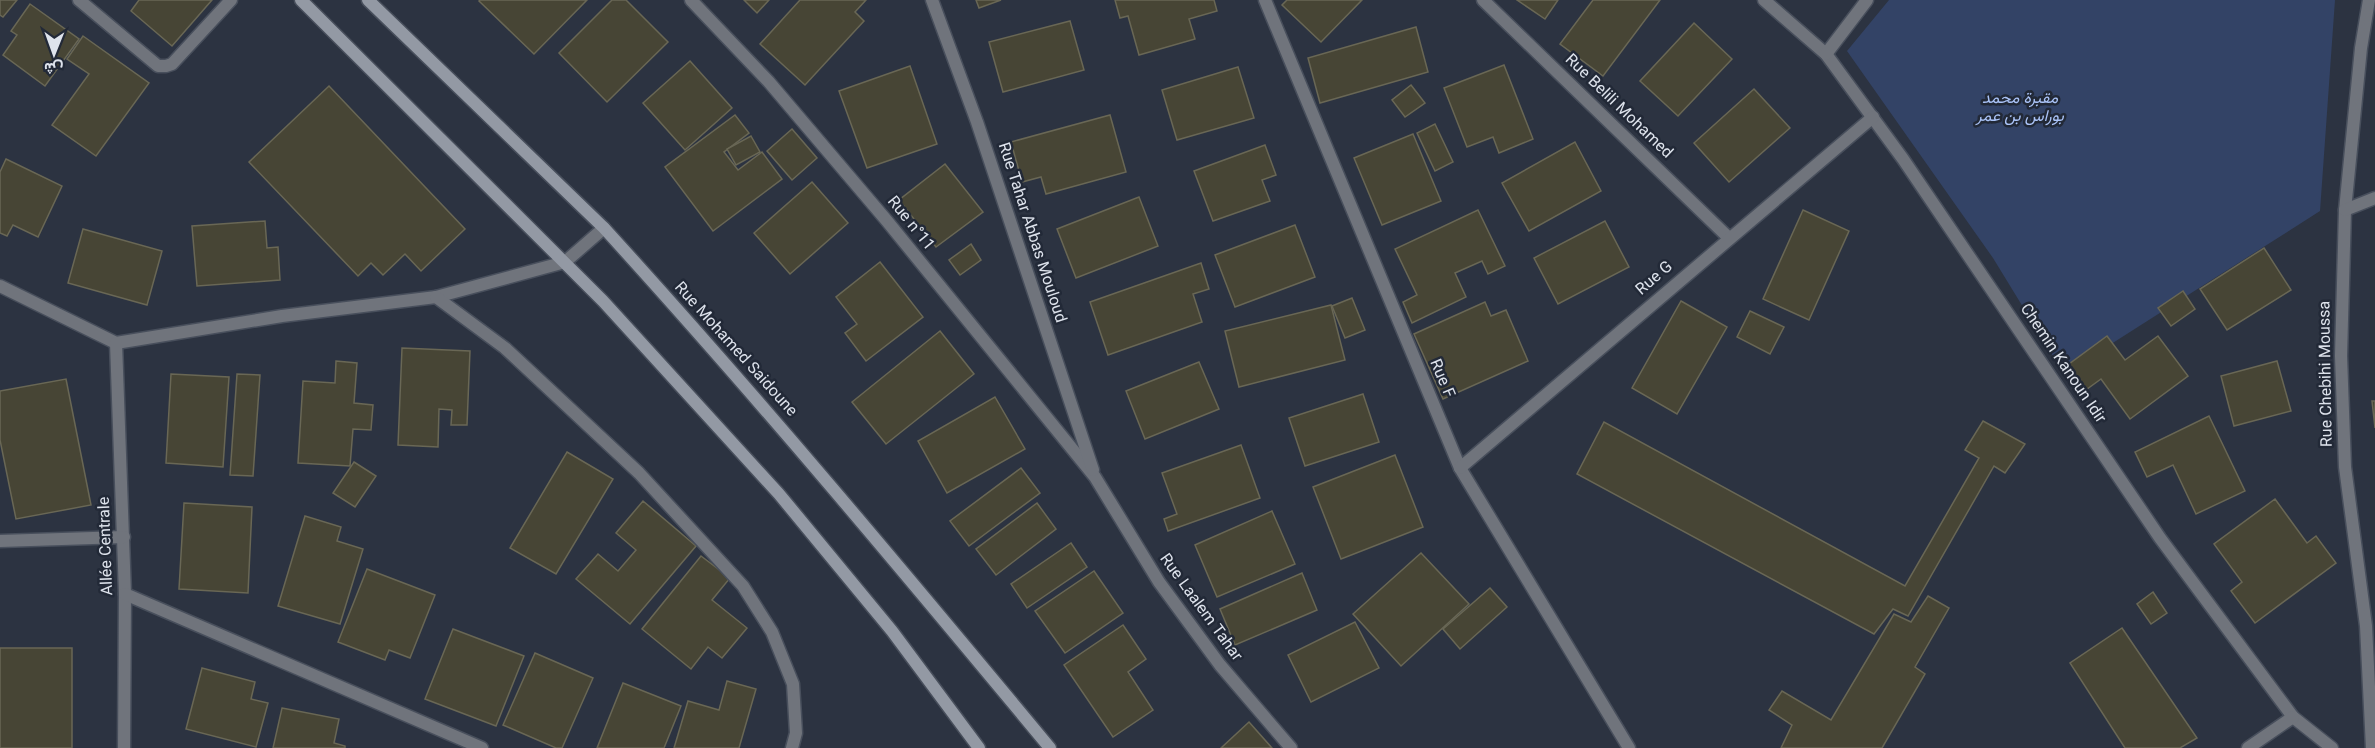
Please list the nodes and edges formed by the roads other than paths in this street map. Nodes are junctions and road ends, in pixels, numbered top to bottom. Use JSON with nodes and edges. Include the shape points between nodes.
{"nodes":[{"id":1,"x":79,"y":0,"type":"edge"},
{"id":2,"x":231,"y":0,"type":"edge"},
{"id":3,"x":302,"y":0,"type":"edge"},
{"id":4,"x":368,"y":0,"type":"edge"},
{"id":5,"x":691,"y":0,"type":"edge"},
{"id":6,"x":932,"y":0,"type":"edge"},
{"id":7,"x":1265,"y":0,"type":"edge"},
{"id":8,"x":1483,"y":0,"type":"edge"},
{"id":9,"x":1764,"y":0,"type":"edge"},
{"id":10,"x":1867,"y":0,"type":"edge"},
{"id":11,"x":2369,"y":0,"type":"edge"},
{"id":12,"x":1826,"y":54,"type":"junction"},
{"id":13,"x":1873,"y":117,"type":"junction"},
{"id":14,"x":2375,"y":198,"type":"edge"},
{"id":15,"x":2345,"y":210,"type":"junction"},
{"id":16,"x":604,"y":228,"type":"junction"},
{"id":17,"x":1729,"y":238,"type":"junction"},
{"id":18,"x":565,"y":262,"type":"junction"},
{"id":19,"x":0,"y":286,"type":"edge"},
{"id":20,"x":436,"y":297,"type":"junction"},
{"id":21,"x":116,"y":343,"type":"junction"},
{"id":22,"x":1460,"y":468,"type":"junction"},
{"id":23,"x":1095,"y":477,"type":"junction"},
{"id":24,"x":124,"y":537,"type":"junction"},
{"id":25,"x":0,"y":541,"type":"edge"},
{"id":26,"x":125,"y":594,"type":"junction"},
{"id":27,"x":2293,"y":717,"type":"junction"},
{"id":28,"x":124,"y":748,"type":"edge"},
{"id":29,"x":482,"y":748,"type":"edge"},
{"id":30,"x":792,"y":748,"type":"edge"},
{"id":31,"x":979,"y":748,"type":"edge"},
{"id":32,"x":1050,"y":748,"type":"edge"},
{"id":33,"x":1291,"y":748,"type":"edge"},
{"id":34,"x":1629,"y":748,"type":"edge"},
{"id":35,"x":2248,"y":748,"type":"edge"},
{"id":36,"x":2332,"y":748,"type":"edge"},
{"id":37,"x":2372,"y":748,"type":"edge"}],
"edges":[{"from":1,"to":2,"type":"street","via":[[158,66],[166,66]]},
{"from":3,"to":18,"type":"main road"},
{"from":4,"to":16,"type":"main road","name":"Rue Mohamed Saidoune"},
{"from":5,"to":23,"type":"street","name":"Rue n°11","via":[[791,108],[887,221]]},
{"from":6,"to":23,"type":"street","name":"Rue Tahar Abbas Mouloud"},
{"from":7,"to":22,"type":"street","name":"Rue F"},
{"from":8,"to":17,"type":"street","name":"Rue Belili Mohamed"},
{"from":9,"to":12,"type":"street","name":"Chemin Kanoun Idir"},
{"from":10,"to":12,"type":"street"},
{"from":11,"to":15,"type":"street","name":"Rue Chebihi Moussa"},
{"from":12,"to":13,"type":"street","name":"Chemin Kanoun Idir"},
{"from":13,"to":17,"type":"street","name":"Rue G"},
{"from":13,"to":27,"type":"street","name":"Chemin Kanoun Idir","via":[[2160,538]]},
{"from":14,"to":15,"type":"street"},
{"from":15,"to":37,"type":"street","name":"Rue Chebihi Moussa","via":[[2341,356],[2345,467],[2366,626]]},
{"from":16,"to":18,"type":"street"},
{"from":16,"to":32,"type":"main road","name":"Rue Mohamed Saidoune","via":[[804,453]]},
{"from":17,"to":22,"type":"street","name":"Rue G"},
{"from":18,"to":20,"type":"street"},
{"from":18,"to":31,"type":"main road","via":[[779,494],[892,631]]},
{"from":19,"to":21,"type":"street"},
{"from":20,"to":21,"type":"street","via":[[282,316]]},
{"from":20,"to":30,"type":"street","via":[[505,348],[639,473],[743,586],[772,632],[793,684],[796,733]]},
{"from":21,"to":24,"type":"street","name":"Allée Centrale"},
{"from":22,"to":34,"type":"street","name":"Rue F"},
{"from":23,"to":33,"type":"street","name":"Rue Laalem Tahar","via":[[1159,582],[1213,656]]},
{"from":24,"to":25,"type":"street"},
{"from":24,"to":26,"type":"street","name":"Allée Centrale"},
{"from":26,"to":28,"type":"street","name":"Allée Centrale"},
{"from":26,"to":29,"type":"street"},
{"from":27,"to":35,"type":"street"},
{"from":27,"to":36,"type":"street","name":"Chemin Kanoun Idir"}]}
